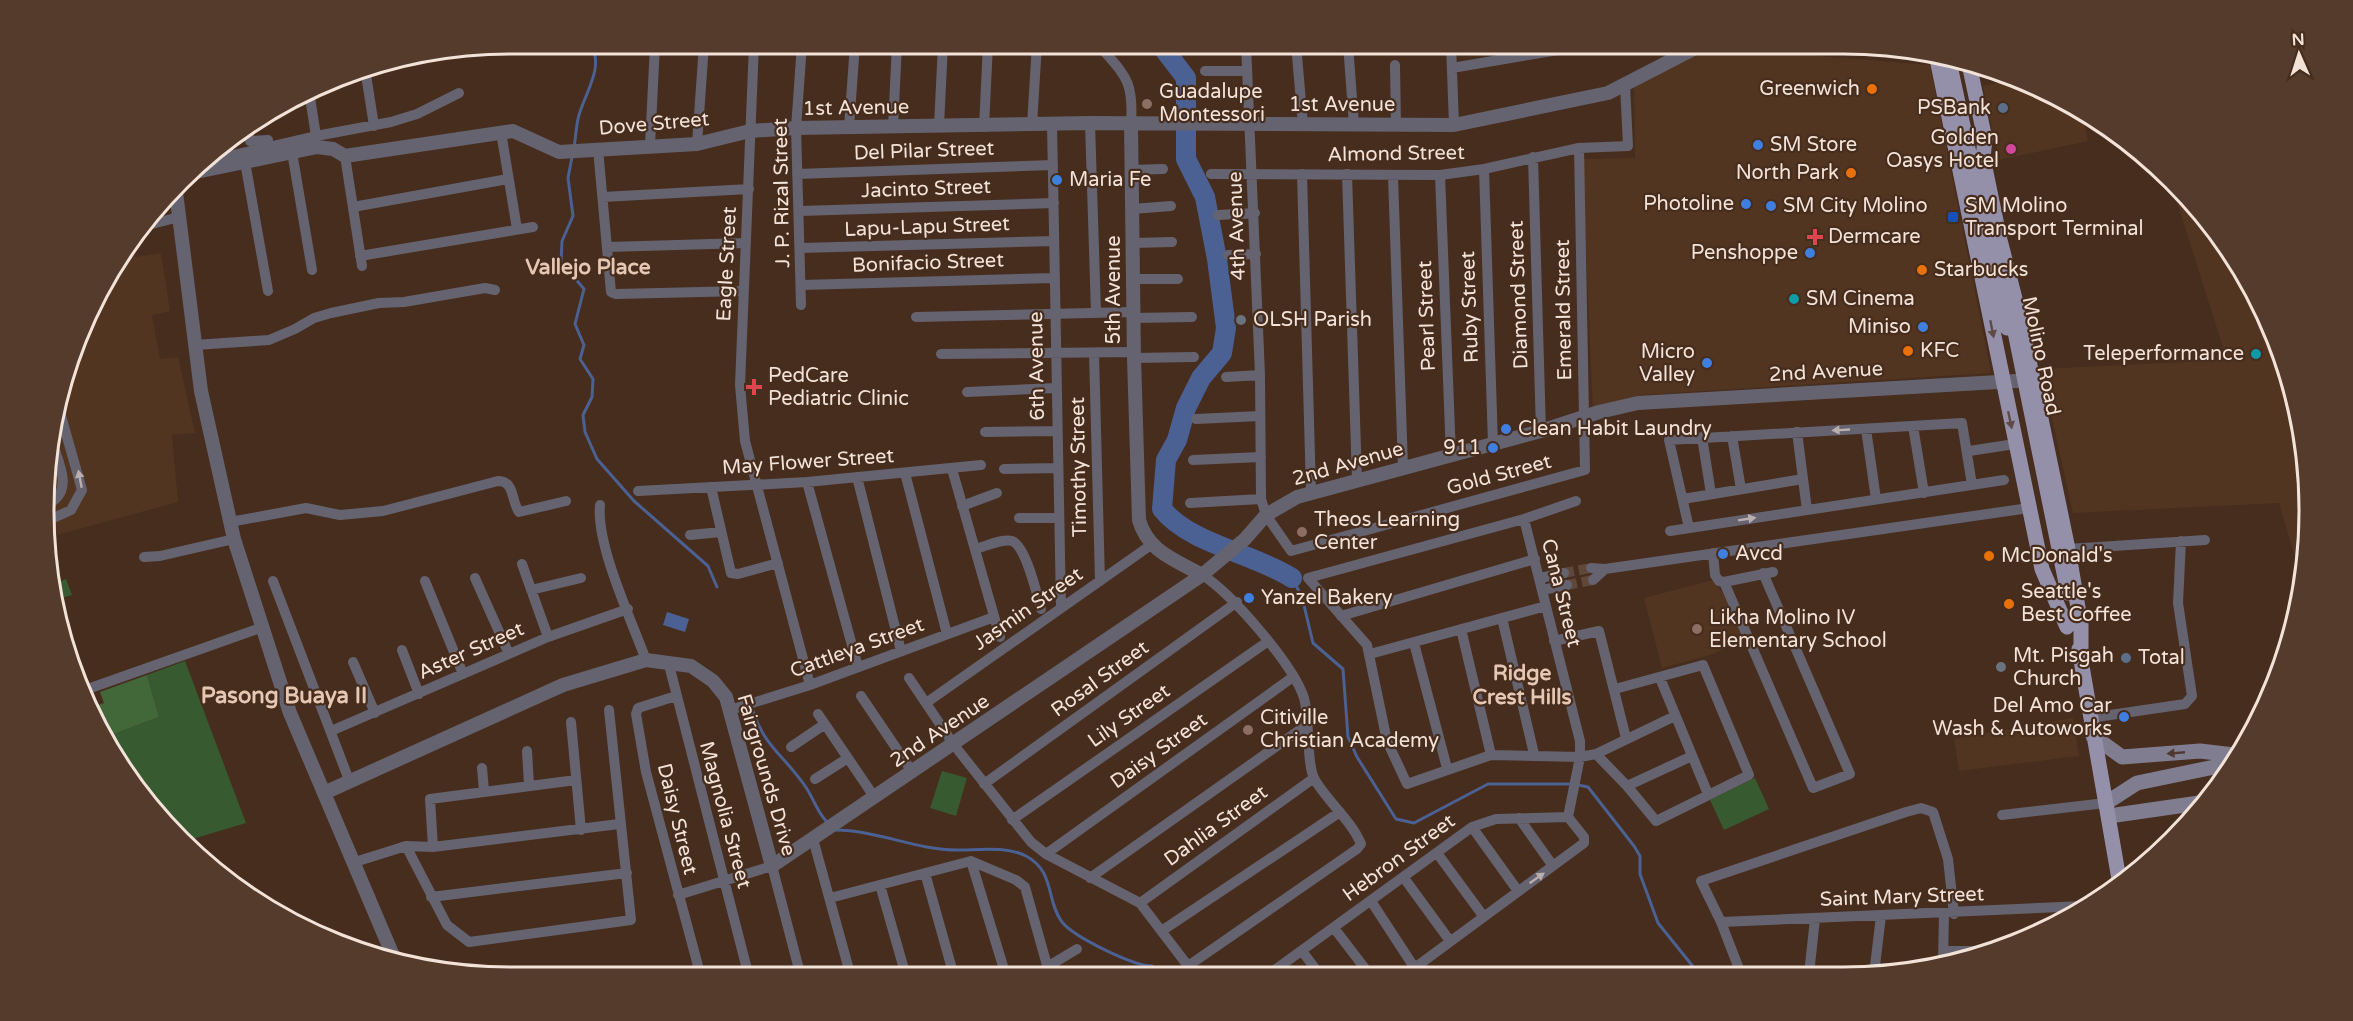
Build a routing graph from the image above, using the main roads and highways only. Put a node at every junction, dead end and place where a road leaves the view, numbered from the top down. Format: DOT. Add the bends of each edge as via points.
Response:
graph roads {
  1 [pos="1938,64"];
  2 [pos="1950,67"];
  3 [pos="1958,69"];
  4 [pos="1970,73"];
  5 [pos="2063,594"];
  6 [pos="2067,627"];
  7 [pos="2081,658"];
  8 [pos="2083,684"];
  9 [pos="2093,736"];
  10 [pos="2228,754"];
  11 [pos="2221,766"];
  12 [pos="2193,803"];
  13 [pos="2107,809"];
  14 [pos="2118,874"];
  1 -- 6 [label="main road, Molino Road, one-way" via="2044,578"];
  2 -- 5 [label="main road, Molino Road"];
  3 -- 5 [label="main road, Molino Road, bridge"];
  4 -- 7 [label="main road, Molino Road" via="1985,139 1983,158 2068,549 2081,625"];
  5 -- 6 [label="main road, Molino Road"];
  5 -- 7 [label="main road, Molino Road"];
  6 -- 8 [label="main road, Molino Road" via="2076,676"];
  7 -- 8 [label="main road, Molino Road"];
  8 -- 9 [label="main road, Molino Road"];
  10 -- 9 [label="main road, one-way" via="2200,751 2122,757"];
  9 -- 13 [label="main road, Molino Road"];
  11 -- 13 [label="main road" via="2137,783"];
  12 -- 13 [label="main road"];
  13 -- 14 [label="main road, Molino Road"];
}
